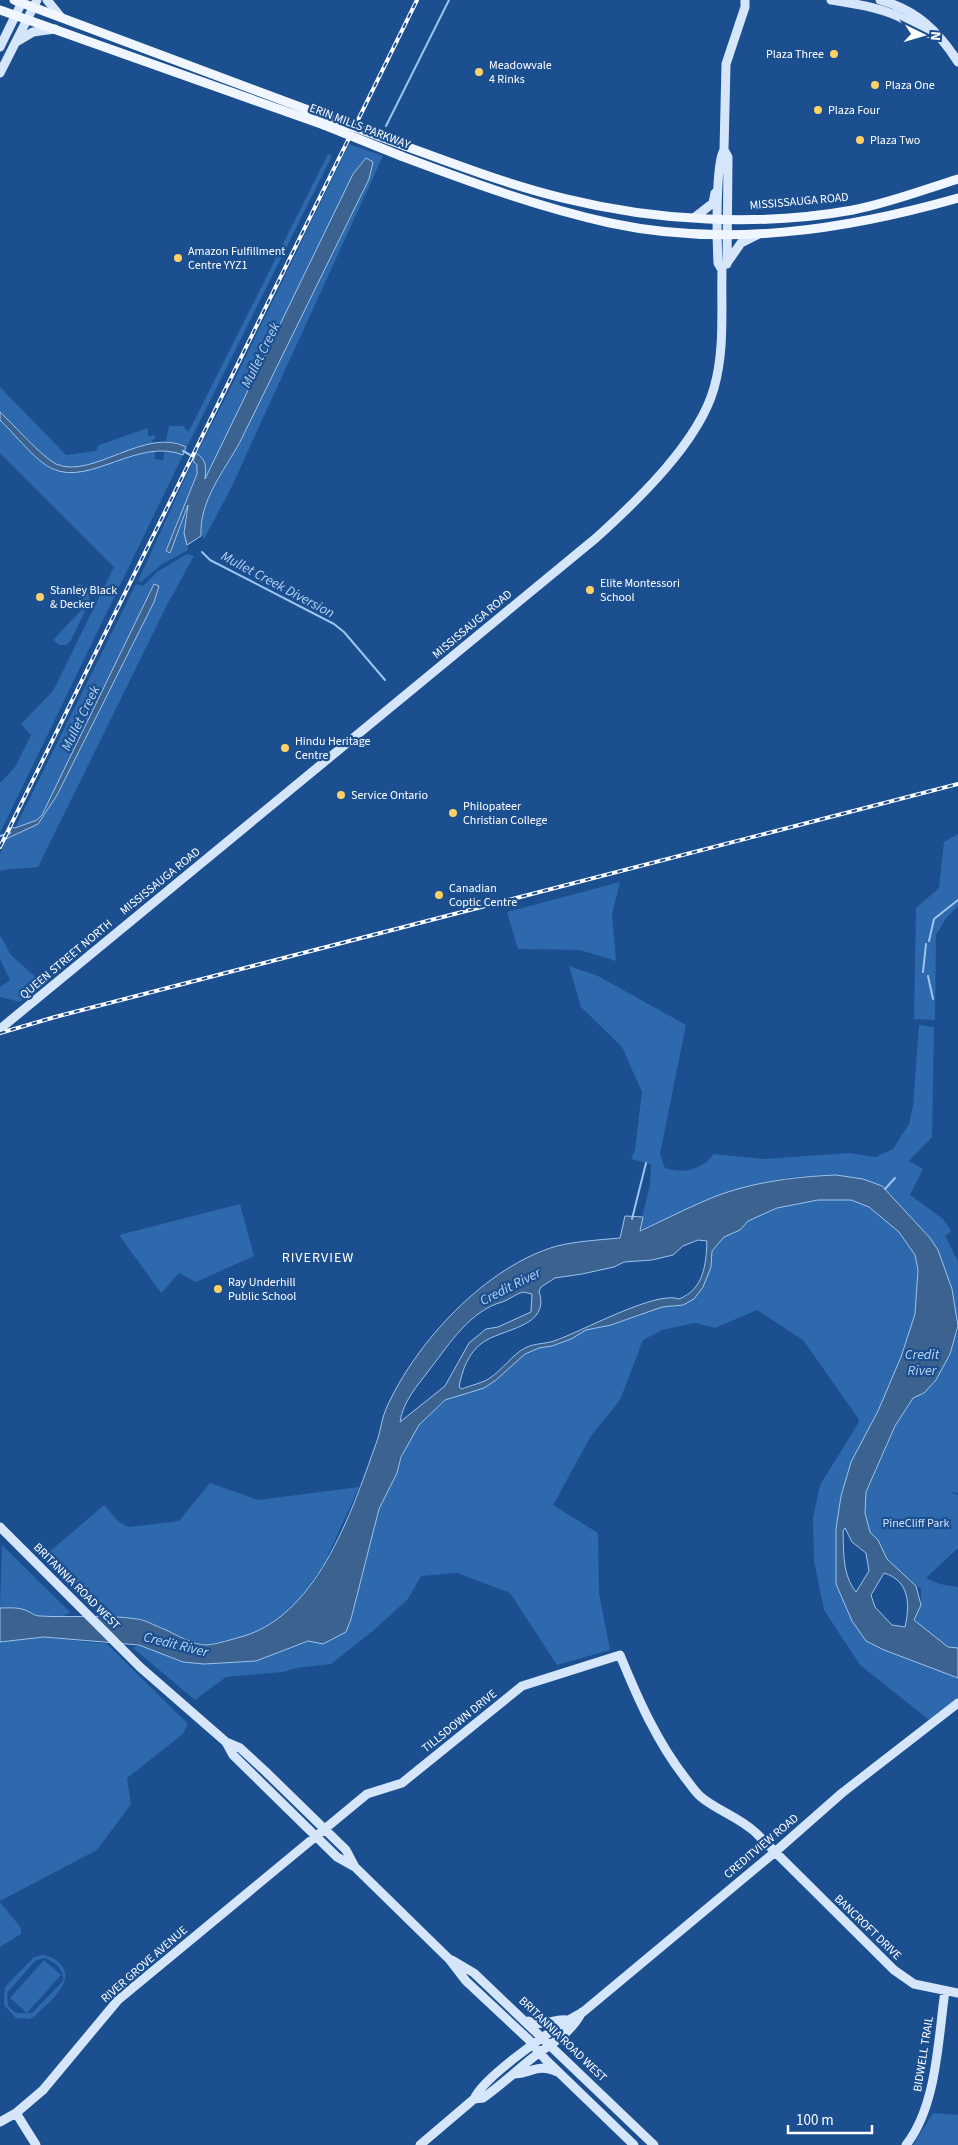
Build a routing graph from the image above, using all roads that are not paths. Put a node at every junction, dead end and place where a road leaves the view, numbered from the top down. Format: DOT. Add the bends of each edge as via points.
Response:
graph roads {
  1 [pos="47,0"];
  2 [pos="753,0"];
  3 [pos="831,0"];
  4 [pos="880,0"];
  5 [pos="20,1"];
  6 [pos="35,4"];
  7 [pos="745,4"];
  8 [pos="0,10"];
  9 [pos="16,15"];
  10 [pos="60,16"];
  11 [pos="27,19"];
  12 [pos="56,29"];
  13 [pos="935,34"];
  14 [pos="15,42"];
  15 [pos="0,47"];
  16 [pos="958,62"];
  17 [pos="0,73"];
  18 [pos="325,121"];
  19 [pos="724,150"];
  20 [pos="719,178"];
  21 [pos="958,179"];
  22 [pos="958,198"];
  23 [pos="695,218"];
  24 [pos="723,219"];
  25 [pos="759,234"];
  26 [pos="723,235"];
  27 [pos="724,267"];
  28 [pos="124,927"];
  29 [pos="0,1029"];
  30 [pos="0,1527"];
  31 [pos="620,1655"];
  32 [pos="958,1703"];
  33 [pos="226,1742"];
  34 [pos="325,1829"];
  35 [pos="316,1836"];
  36 [pos="775,1852"];
  37 [pos="355,1867"];
  38 [pos="450,1958"];
  39 [pos="945,1991"];
  40 [pos="958,1993"];
  41 [pos="582,2012"];
  42 [pos="526,2020"];
  43 [pos="568,2020"];
  44 [pos="544,2038"];
  45 [pos="534,2045"];
  46 [pos="551,2046"];
  47 [pos="540,2053"];
  48 [pos="560,2073"];
  49 [pos="515,2074"];
  50 [pos="474,2099"];
  51 [pos="16,2114"];
  52 [pos="0,2122"];
  53 [pos="36,2145"];
  54 [pos="420,2145"];
  55 [pos="634,2145"];
  56 [pos="654,2145"];
  57 [pos="906,2145"];
  1 -- 10 [label="main road"];
  2 -- 7 [label="main road"];
  3 -- 13 [label="main road" via="889,13 928,35"];
  4 -- 13 [label="main road" via="909,11 933,28"];
  5 -- 6 [label="main road, ERIN MILLS PARKWAY"];
  5 -- 9 [label="main road"];
  6 -- 10 [label="main road, ERIN MILLS PARKWAY"];
  6 -- 11 [label="main road"];
  7 -- 19 [label="main road" via="726,64"];
  8 -- 9 [label="main road, ERIN MILLS PARKWAY"];
  9 -- 11 [label="main road, ERIN MILLS PARKWAY"];
  9 -- 15 [label="main road"];
  10 -- 18 [label="main road, ERIN MILLS PARKWAY"];
  11 -- 12 [label="main road, ERIN MILLS PARKWAY"];
  11 -- 14 [label="main road"];
  12 -- 14 [label="main road" via="33,32"];
  12 -- 18 [label="main road, ERIN MILLS PARKWAY"];
  13 -- 16 [label="main road"];
  14 -- 17 [label="main road"];
  18 -- 23 [label="main road, ERIN MILLS PARKWAY, bridge" via="562,198"];
  18 -- 26 [label="main road, ERIN MILLS PARKWAY, bridge" via="401,156 560,211 671,232"];
  19 -- 20 [label="main road" via="720,156"];
  19 -- 24 [label="main road" via="728,157"];
  20 -- 23 [label="main road" via="713,203"];
  20 -- 24 [label="main road"];
  21 -- 24 [label="main road, MISSISSAUGA ROAD" via="853,210 774,218"];
  22 -- 25 [label="main road" via="858,223"];
  23 -- 24 [label="main road, ERIN MILLS PARKWAY"];
  24 -- 26 [label="main road, MISSISSAUGA ROAD"];
  25 -- 26 [label="main road"];
  25 -- 27 [label="main road" via="741,243"];
  26 -- 27 [label="main road, MISSISSAUGA ROAD" via="718,263"];
  27 -- 28 [label="main road, MISSISSAUGA ROAD" via="720,359 714,388 696,429 642,493 596,538"];
  28 -- 29 [label="main road, QUEEN STREET NORTH"];
  30 -- 33 [label="main road, BRITANNIA ROAD WEST" via="140,1666"];
  31 -- 34 [label="main road, TILLSDOWN DRIVE" via="522,1686 402,1783 367,1794"];
  31 -- 36 [label="main road, BANCROFT DRIVE" via="640,1704 675,1765 700,1796 738,1818"];
  32 -- 36 [label="main road, CREDITVIEW ROAD" via="856,1782"];
  33 -- 34 [label="main road, BRITANNIA ROAD WEST" via="240,1748"];
  33 -- 35 [label="main road, BRITANNIA ROAD WEST" via="233,1755"];
  34 -- 35 [label="main road, TILLSDOWN DRIVE"];
  34 -- 37 [label="main road, BRITANNIA ROAD WEST" via="346,1850"];
  35 -- 37 [label="main road, BRITANNIA ROAD WEST" via="337,1857"];
  35 -- 51 [label="main road, RIVER GROVE AVENUE" via="118,2000 54,2079"];
  36 -- 39 [label="main road, BANCROFT DRIVE" via="894,1970 914,1984"];
  36 -- 41 [label="main road, CREDITVIEW ROAD"];
  37 -- 38 [label="main road, BRITANNIA ROAD WEST"];
  38 -- 42 [label="main road, BRITANNIA ROAD WEST" via="474,1973"];
  38 -- 45 [label="main road, BRITANNIA ROAD WEST" via="466,1981"];
  39 -- 40 [label="main road, BANCROFT DRIVE"];
  39 -- 57 [label="main road, BIDWELL TRAIL" via="927,2105"];
  41 -- 43 [label="main road, CREDITVIEW ROAD"];
  41 -- 46 [label="main road, CREDITVIEW ROAD" via="575,2025"];
  42 -- 43 [label="main road" via="542,2025 558,2018"];
  42 -- 44 [label="main road, BRITANNIA ROAD WEST"];
  43 -- 44 [label="main road, CREDITVIEW ROAD"];
  44 -- 45 [label="main road, CREDITVIEW ROAD"];
  44 -- 46 [label="main road, BRITANNIA ROAD WEST"];
  45 -- 47 [label="main road, BRITANNIA ROAD WEST"];
  45 -- 50 [label="main road, CREDITVIEW ROAD" via="478,2090"];
  46 -- 47 [label="main road, CREDITVIEW ROAD"];
  46 -- 56 [label="main road, BRITANNIA ROAD WEST"];
  47 -- 48 [label="main road, BRITANNIA ROAD WEST"];
  47 -- 49 [label="main road, CREDITVIEW ROAD"];
  48 -- 49 [label="main road" via="540,2067"];
  48 -- 55 [label="main road, BRITANNIA ROAD WEST"];
  49 -- 50 [label="main road, CREDITVIEW ROAD" via="483,2098"];
  50 -- 54 [label="main road, CREDITVIEW ROAD"];
  51 -- 52 [label="main road, RIVER GROVE AVENUE"];
  51 -- 53 [label="main road"];
}
